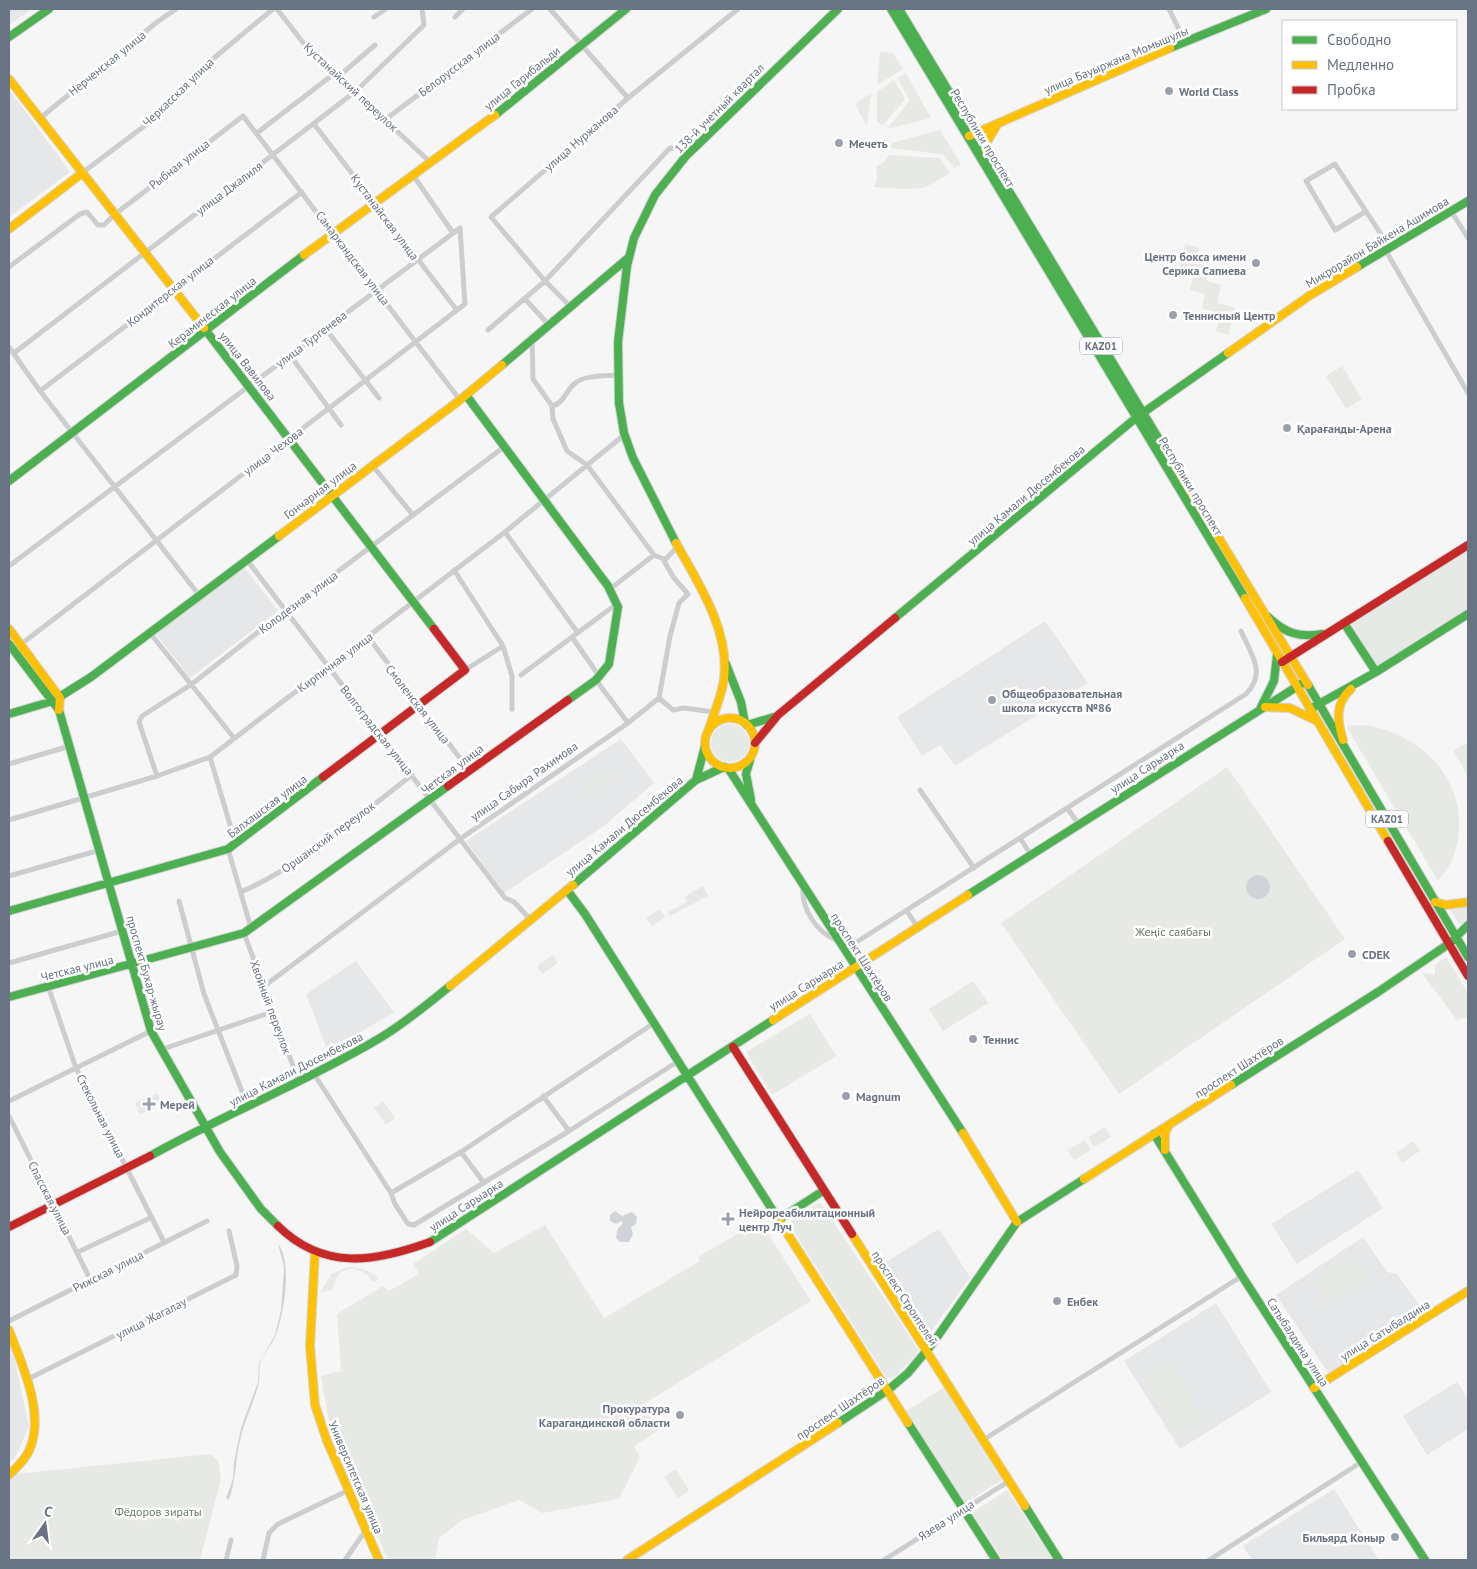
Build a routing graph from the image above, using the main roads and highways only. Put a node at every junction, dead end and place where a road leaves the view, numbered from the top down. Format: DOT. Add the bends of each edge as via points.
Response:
graph roads {
  1 [pos="49,9"];
  2 [pos="626,9"];
  3 [pos="838,9"];
  4 [pos="891,9"];
  5 [pos="899,9"];
  6 [pos="1266,9"];
  7 [pos="9,37"];
  8 [pos="9,79"];
  9 [pos="998,123"];
  10 [pos="970,125"];
  11 [pos="972,135"];
  12 [pos="986,151"];
  13 [pos="430,162"];
  14 [pos="81,174"];
  15 [pos="1468,201"];
  16 [pos="9,229"];
  17 [pos="628,258"];
  18 [pos="1298,304"];
  19 [pos="206,331"];
  20 [pos="463,398"];
  21 [pos="1140,415"];
  22 [pos="9,480"];
  23 [pos="332,495"];
  24 [pos="1468,545"];
  25 [pos="1263,612"];
  26 [pos="1468,614"];
  27 [pos="1344,623"];
  28 [pos="9,630"];
  29 [pos="1327,634"];
  30 [pos="9,644"];
  31 [pos="1290,657"];
  32 [pos="1280,658"];
  33 [pos="725,660"];
  34 [pos="466,670"];
  35 [pos="1372,674"];
  36 [pos="1305,682"];
  37 [pos="1296,687"];
  38 [pos="56,699"];
  39 [pos="1319,704"];
  40 [pos="1261,708"];
  41 [pos="1310,709"];
  42 [pos="9,714"];
  43 [pos="778,715"];
  44 [pos="1317,721"];
  45 [pos="746,724"];
  46 [pos="706,738"];
  47 [pos="755,743"];
  48 [pos="1348,753"];
  49 [pos="752,755"];
  50 [pos="726,768"];
  51 [pos="696,780"];
  52 [pos="752,807"];
  53 [pos="110,884"];
  54 [pos="567,890"];
  55 [pos="1435,902"];
  56 [pos="1468,902"];
  57 [pos="9,911"];
  58 [pos="1468,925"];
  59 [pos="1457,937"];
  60 [pos="1450,943"];
  61 [pos="1468,957"];
  62 [pos="132,965"];
  63 [pos="855,968"];
  64 [pos="1468,976"];
  65 [pos="9,997"];
  66 [pos="733,1047"];
  67 [pos="686,1077"];
  68 [pos="1171,1123"];
  69 [pos="204,1126"];
  70 [pos="1154,1134"];
  71 [pos="1166,1154"];
  72 [pos="823,1191"];
  73 [pos="778,1220"];
  74 [pos="1017,1222"];
  75 [pos="9,1227"];
  76 [pos="315,1252"];
  77 [pos="1468,1291"];
  78 [pos="9,1330"];
  79 [pos="926,1351"];
  80 [pos="1314,1388"];
  81 [pos="888,1390"];
  82 [pos="9,1475"];
  83 [pos="379,1560"];
  84 [pos="626,1560"];
  85 [pos="996,1560"];
  86 [pos="1059,1560"];
  87 [pos="1425,1560"];
  1 -- 7 [label="main road"];
  2 -- 13 [label="main road, улица Гарибальди" via="478,129"];
  3 -- 17 [label="main road, 138-й учетный квартал" via="692,149 658,192 634,237"];
  4 -- 11 [label="main road, Республики проспект / KАZ01"];
  5 -- 10 [label="main road, Республики проспект / KАZ01"];
  6 -- 9 [label="main road, улица Бауыржана Момышулы"];
  8 -- 14 [label="main road, улица Вавилова"];
  9 -- 10 [label="main road" via="983,127"];
  9 -- 11 [label="main road, улица Бауыржана Момышулы"];
  9 -- 12 [label="main road" via="991,132"];
  10 -- 11 [label="main road, Республики проспект / KАZ01"];
  11 -- 12 [label="main road, Республики проспект / KАZ01"];
  11 -- 21 [label="main road, Республики проспект / KАZ01"];
  12 -- 21 [label="main road, Республики проспект / KАZ01"];
  13 -- 19 [label="main road, Керамическая улица" via="333,232"];
  14 -- 16 [label="main road"];
  14 -- 19 [label="main road, улица Вавилова"];
  15 -- 18 [label="main road, Микрорайон Байкена Ашимова"];
  17 -- 20 [label="main road, Гончарная улица"];
  17 -- 33 [label="main road" via="617,375 624,435 643,480 715,620"];
  18 -- 21 [label="main road, улица Камали Дюсембекова"];
  19 -- 22 [label="main road, Керамическая улица"];
  19 -- 23 [label="main road, улица Вавилова"];
  20 -- 23 [label="main road, Гончарная улица"];
  20 -- 62 [label="main road, Четская улица" via="504,447 610,589 618,603 612,655 598,678 248,931"];
  21 -- 25 [label="main road, Республики проспект / KАZ01"];
  21 -- 32 [label="main road, Республики проспект / KАZ01"];
  21 -- 43 [label="main road, улица Камали Дюсембекова"];
  23 -- 34 [label="main road, улица Вавилова"];
  23 -- 38 [label="main road, Гончарная улица" via="150,633"];
  24 -- 27 [label="main road"];
  25 -- 29 [label="main road" via="1284,632 1300,636"];
  25 -- 31 [label="main road, Республики проспект / KАZ01"];
  26 -- 35 [label="main road"];
  27 -- 29 [label="main road"];
  27 -- 35 [label="main road"];
  28 -- 38 [label="main road"];
  29 -- 31 [label="main road"];
  30 -- 38 [label="main road"];
  31 -- 32 [label="main road"];
  31 -- 36 [label="main road, Республики проспект / KАZ01"];
  32 -- 37 [label="main road, Республики проспект / KАZ01"];
  32 -- 40 [label="main road" via="1271,691"];
  33 -- 45 [label="main road"];
  33 -- 46 [label="main road" via="724,676"];
  34 -- 53 [label="main road, Балхашская улица" via="232,847"];
  35 -- 39 [label="main road"];
  35 -- 48 [label="main road" via="1347,692 1341,701 1337,724"];
  36 -- 37 [label="main road, улица Сарыарка"];
  36 -- 39 [label="main road, Республики проспект / KАZ01"];
  37 -- 40 [label="main road, улица Сарыарка"];
  37 -- 41 [label="main road, Республики проспект / KАZ01"];
  38 -- 42 [label="main road, Гончарная улица"];
  38 -- 53 [label="main road, проспект Бухар-жырау"];
  39 -- 41 [label="main road"];
  39 -- 48 [label="main road, Республики проспект / KАZ01"];
  40 -- 44 [label="main road" via="1290,708"];
  40 -- 63 [label="main road, улица Сарыарка"];
  41 -- 44 [label="main road, Республики проспект / KАZ01"];
  43 -- 45 [label="main road"];
  43 -- 47 [label="main road"];
  44 -- 60 [label="main road, Республики проспект / KАZ01"];
  45 -- 46 [label="main road" via="735,719 722,720"];
  45 -- 47 [label="main road"];
  46 -- 50 [label="main road" via="710,758"];
  46 -- 51 [label="main road"];
  47 -- 49 [label="main road"];
  48 -- 55 [label="main road, Республики проспект / KАZ01"];
  49 -- 50 [label="main road" via="742,765"];
  49 -- 52 [label="main road" via="746,774"];
  50 -- 51 [label="main road, улица Камали Дюсембекова"];
  50 -- 52 [label="main road, проспект Шахтёров"];
  51 -- 54 [label="main road, улица Камали Дюсембекова"];
  52 -- 63 [label="main road, проспект Шахтёров"];
  53 -- 57 [label="main road, Балхашская улица"];
  53 -- 62 [label="main road, проспект Бухар-жырау"];
  54 -- 67 [label="main road, улица Камали Дюсембекова"];
  54 -- 69 [label="main road, улица Камали Дюсембекова" via="425,1006 381,1037 299,1082"];
  55 -- 56 [label="main road" via="1452,905"];
  55 -- 59 [label="main road, Республики проспект / KАZ01"];
  58 -- 59 [label="main road, проспект Шахтёров"];
  59 -- 60 [label="main road, проспект Шахтёров"];
  59 -- 61 [label="main road, Республики проспект / KАZ01"];
  60 -- 64 [label="main road, Республики проспект / KАZ01"];
  60 -- 68 [label="main road, проспект Шахтёров"];
  62 -- 65 [label="main road, Четская улица"];
  62 -- 69 [label="main road, проспект Бухар-жырау" via="151,1032"];
  63 -- 66 [label="main road, улица Сарыарка"];
  63 -- 74 [label="main road, проспект Шахтёров"];
  66 -- 67 [label="main road, улица Сарыарка"];
  66 -- 72 [label="main road, проспект Строителей"];
  67 -- 73 [label="main road"];
  67 -- 76 [label="main road, улица Сарыарка" via="430,1242 406,1253 376,1259 340,1259"];
  68 -- 70 [label="main road, проспект Шахтёров"];
  68 -- 71 [label="main road" via="1165,1133"];
  69 -- 75 [label="main road, улица Камали Дюсембекова"];
  69 -- 76 [label="main road, проспект Бухар-жырау" via="262,1212 275,1225"];
  70 -- 71 [label="main road, Сатыбалдина улица"];
  70 -- 74 [label="main road, проспект Шахтёров"];
  71 -- 80 [label="main road, Сатыбалдина улица"];
  72 -- 73 [label="main road"];
  72 -- 79 [label="main road, проспект Строителей"];
  73 -- 81 [label="main road"];
  74 -- 79 [label="main road, проспект Шахтёров" via="958,1310"];
  76 -- 83 [label="main road, Университетская улица" via="310,1346 315,1405 327,1441"];
  77 -- 80 [label="main road, улица Сатыбалдина"];
  78 -- 82 [label="main road" via="26,1380 34,1433 29,1451"];
  79 -- 81 [label="main road, проспект Шахтёров"];
  79 -- 86 [label="main road, проспект Строителей"];
  80 -- 87 [label="main road, Сатыбалдина улица"];
  81 -- 84 [label="main road, проспект Шахтёров"];
  81 -- 85 [label="main road"];
}
